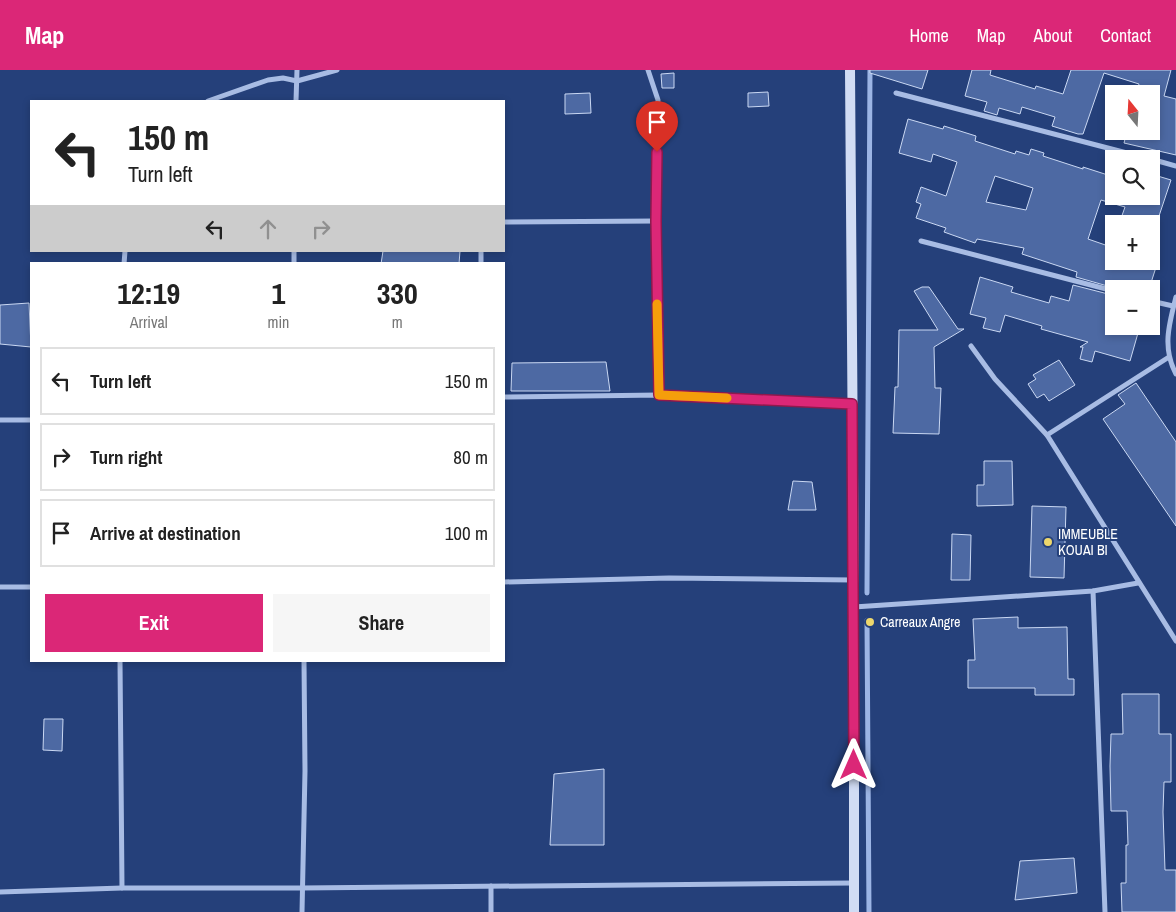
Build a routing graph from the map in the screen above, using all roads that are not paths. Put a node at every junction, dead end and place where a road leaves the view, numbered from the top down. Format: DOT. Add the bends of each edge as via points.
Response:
graph roads {
  1 [pos="297,70"];
  2 [pos="338,70"];
  3 [pos="648,70"];
  4 [pos="850,70"];
  5 [pos="297,81"];
  6 [pos="896,93"];
  7 [pos="211,100"];
  8 [pos="296,100"];
  9 [pos="1115,150"];
  10 [pos="1160,162"];
  11 [pos="1176,166"];
  12 [pos="656,221"];
  13 [pos="505,222"];
  14 [pos="921,241"];
  15 [pos="1105,289"];
  16 [pos="1176,296"];
  17 [pos="1160,303"];
  18 [pos="1173,306"];
  19 [pos="971,346"];
  20 [pos="1169,357"];
  21 [pos="1176,374"];
  22 [pos="659,395"];
  23 [pos="505,397"];
  24 [pos="852,404"];
  25 [pos="0,420"];
  26 [pos="30,420"];
  27 [pos="1047,435"];
  28 [pos="853,580"];
  29 [pos="505,582"];
  30 [pos="1138,582"];
  31 [pos="0,587"];
  32 [pos="30,587"];
  33 [pos="1093,591"];
  34 [pos="854,607"];
  35 [pos="1176,641"];
  36 [pos="120,662"];
  37 [pos="304,662"];
  38 [pos="854,883"];
  39 [pos="491,886"];
  40 [pos="122,888"];
  41 [pos="301,888"];
  42 [pos="0,892"];
  43 [pos="302,912"];
  44 [pos="491,912"];
  45 [pos="854,912"];
  46 [pos="1105,912"];
  1 -- 5 [label="street"];
  2 -- 5 [label="street"];
  3 -- 12 [label="street" via="658,100"];
  4 -- 24 [label="street"];
  5 -- 7 [label="street" via="283,78 268,80"];
  5 -- 8 [label="street"];
  6 -- 9 [label="street"];
  10 -- 11 [label="street"];
  12 -- 13 [label="street"];
  12 -- 22 [label="street"];
  14 -- 15 [label="street"];
  16 -- 18 [label="street"];
  17 -- 18 [label="street"];
  18 -- 20 [label="street" via="1167,340"];
  19 -- 27 [label="street" via="1000,385"];
  20 -- 21 [label="street"];
  20 -- 27 [label="street"];
  22 -- 23 [label="street"];
  22 -- 24 [label="street"];
  24 -- 28 [label="street"];
  25 -- 26 [label="street"];
  27 -- 30 [label="street"];
  28 -- 29 [label="street" via="669,578"];
  28 -- 34 [label="street"];
  30 -- 33 [label="street"];
  30 -- 35 [label="street"];
  31 -- 32 [label="street"];
  33 -- 34 [label="street"];
  33 -- 46 [label="street"];
  34 -- 38 [label="street"];
  36 -- 40 [label="street"];
  37 -- 41 [label="street"];
  38 -- 39 [label="street"];
  38 -- 45 [label="street"];
  39 -- 41 [label="street"];
  39 -- 44 [label="street"];
  40 -- 41 [label="street"];
  40 -- 42 [label="street"];
  41 -- 43 [label="street"];
}
